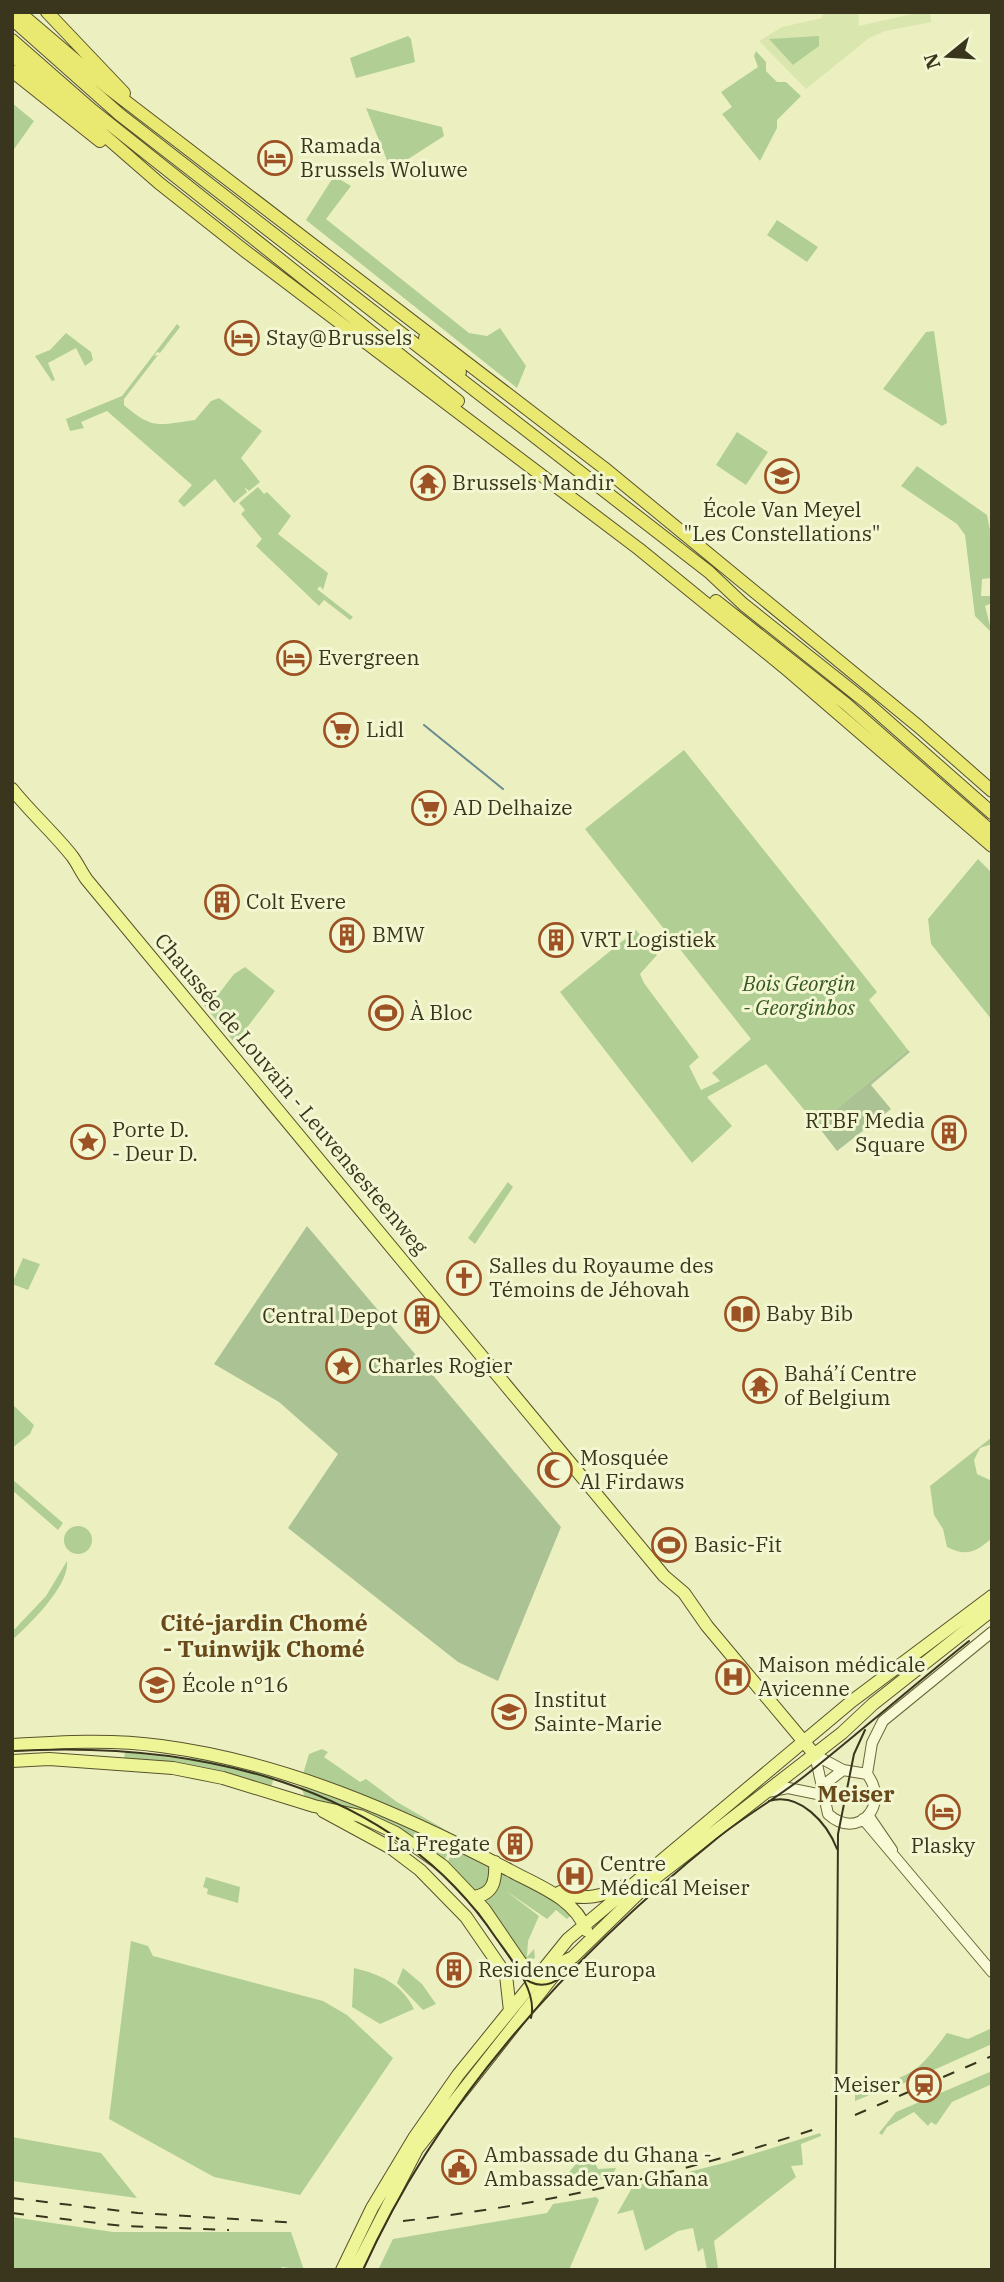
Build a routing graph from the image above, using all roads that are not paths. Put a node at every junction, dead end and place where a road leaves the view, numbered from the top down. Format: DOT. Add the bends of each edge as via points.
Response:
graph roads {
  1 [pos="19,12"];
  2 [pos="47,12"];
  3 [pos="12,19"];
  4 [pos="12,40"];
  5 [pos="12,55"];
  6 [pos="12,71"];
  7 [pos="137,108"];
  8 [pos="159,183"];
  9 [pos="408,320"];
  10 [pos="479,392"];
  11 [pos="486,426"];
  12 [pos="508,444"];
  13 [pos="590,510"];
  14 [pos="624,530"];
  15 [pos="709,572"];
  16 [pos="785,618"];
  17 [pos="12,789"];
  18 [pos="992,791"];
  19 [pos="992,813"];
  20 [pos="986,842"];
  21 [pos="992,1596"];
  22 [pos="992,1610"];
  23 [pos="992,1632"];
  24 [pos="803,1741"];
  25 [pos="12,1745"];
  26 [pos="814,1755"];
  27 [pos="12,1761"];
  28 [pos="843,1770"];
  29 [pos="867,1774"];
  30 [pos="822,1791"];
  31 [pos="764,1793"];
  32 [pos="314,1806"];
  33 [pos="865,1817"];
  34 [pos="495,1862"];
  35 [pos="636,1882"];
  36 [pos="551,1892"];
  37 [pos="474,1897"];
  38 [pos="584,1924"];
  39 [pos="565,1961"];
  40 [pos="992,1972"];
  41 [pos="552,1975"];
  42 [pos="537,1976"];
  43 [pos="510,2011"];
  44 [pos="342,2270"];
  45 [pos="355,2270"];
  1 -- 7 [label="highway"];
  2 -- 7 [label="highway"];
  3 -- 10 [label="highway" via="140,130 434,362"];
  4 -- 11 [label="highway" via="92,110"];
  5 -- 8 [label="highway"];
  6 -- 8 [label="highway"];
  7 -- 9 [label="highway"];
  8 -- 11 [label="highway" via="318,307"];
  9 -- 10 [label="highway"];
  9 -- 16 [label="highway" via="445,344 664,517"];
  10 -- 15 [label="highway"];
  11 -- 12 [label="highway"];
  12 -- 13 [label="highway"];
  12 -- 14 [label="highway"];
  13 -- 14 [label="highway"];
  13 -- 20 [label="highway" via="784,667"];
  14 -- 20 [label="highway" via="846,704"];
  15 -- 16 [label="highway"];
  15 -- 19 [label="highway"];
  16 -- 18 [label="highway"];
  17 -- 24 [label="main road, Chaussée de Louvain - Leuvensesteenweg" via="74,858 94,889 675,1587 696,1619 707,1626"];
  21 -- 24 [label="main road"];
  22 -- 26 [label="main road"];
  23 -- 29 [label="main road" via="883,1721 872,1743"];
  24 -- 26 [label="main road, Chaussée de Louvain - Leuvensesteenweg"];
  24 -- 35 [label="main road"];
  25 -- 34 [label="main road" via="122,1743 233,1760 363,1801"];
  26 -- 28 [label="main road"];
  26 -- 30 [label="main road"];
  26 -- 31 [label="main road"];
  27 -- 32 [label="main road" via="49,1759 173,1769 249,1785"];
  28 -- 29 [label="main road"];
  28 -- 30 [label="main road"];
  29 -- 33 [label="main road" via="876,1799"];
  30 -- 31 [label="main road" via="788,1788"];
  30 -- 33 [label="main road" via="825,1810 836,1821 848,1824"];
  31 -- 39 [label="main road" via="650,1882"];
  32 -- 37 [label="main road" via="360,1815 396,1833 441,1864"];
  32 -- 43 [label="main road" via="390,1848 450,1900 479,1932 506,1975"];
  33 -- 40 [label="main road" via="880,1828 893,1852"];
  34 -- 36 [label="main road"];
  34 -- 37 [label="main road" via="493,1886"];
  35 -- 36 [label="main road" via="587,1897"];
  35 -- 38 [label="main road"];
  36 -- 38 [label="main road" via="575,1909"];
  37 -- 42 [label="main road" via="523,1966"];
  38 -- 39 [label="main road" via="585,1934"];
  38 -- 42 [label="main road"];
  39 -- 41 [label="main road"];
  41 -- 42 [label="main road"];
  41 -- 45 [label="main road" via="418,2149"];
  42 -- 43 [label="main road"];
  43 -- 44 [label="main road" via="414,2138"];
}
